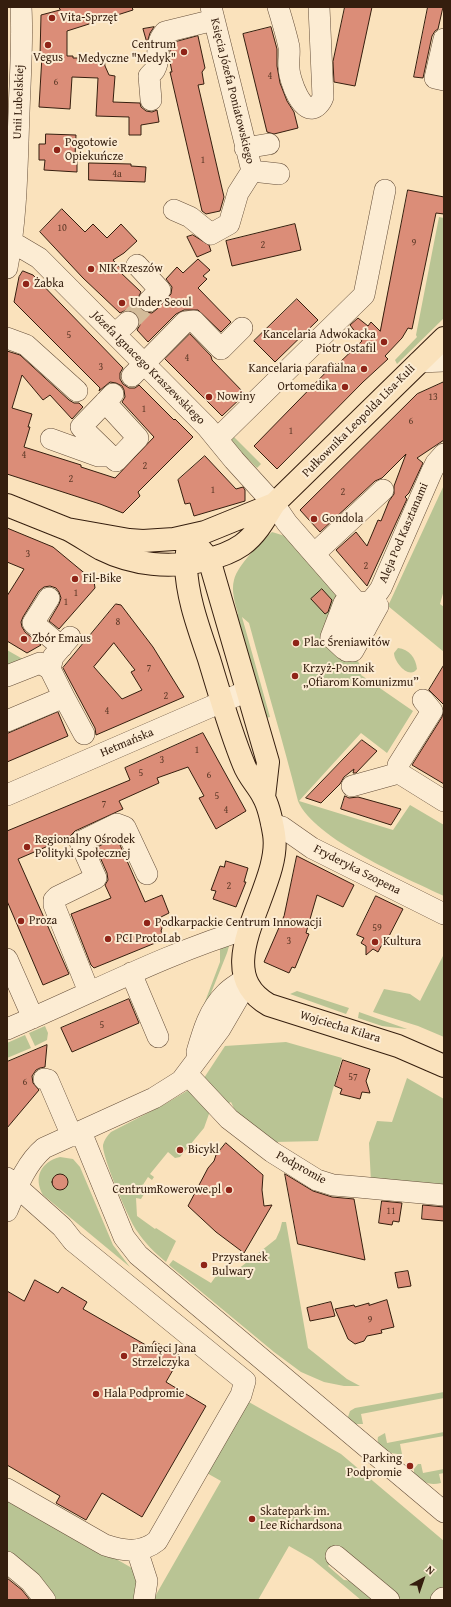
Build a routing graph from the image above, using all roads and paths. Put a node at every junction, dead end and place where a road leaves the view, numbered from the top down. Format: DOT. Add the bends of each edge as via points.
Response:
graph roads {
  1 [pos="21,7"];
  2 [pos="278,7"];
  3 [pos="318,7"];
  4 [pos="212,13"];
  5 [pos="444,39"];
  6 [pos="444,80"];
  7 [pos="151,100"];
  8 [pos="269,144"];
  9 [pos="245,148"];
  10 [pos="252,171"];
  11 [pos="278,174"];
  12 [pos="385,190"];
  13 [pos="174,210"];
  14 [pos="12,242"];
  15 [pos="137,265"];
  16 [pos="7,268"];
  17 [pos="149,301"];
  18 [pos="242,328"];
  19 [pos="7,338"];
  20 [pos="444,338"];
  21 [pos="444,360"];
  22 [pos="419,362"];
  23 [pos="138,370"];
  24 [pos="77,391"];
  25 [pos="52,439"];
  26 [pos="217,439"];
  27 [pos="444,454"];
  28 [pos="110,456"];
  29 [pos="383,490"];
  30 [pos="274,504"];
  31 [pos="7,505"];
  32 [pos="67,528"];
  33 [pos="190,536"];
  34 [pos="314,554"];
  35 [pos="197,562"];
  36 [pos="49,598"];
  37 [pos="364,611"];
  38 [pos="50,669"];
  39 [pos="7,676"];
  40 [pos="247,691"];
  41 [pos="64,697"];
  42 [pos="423,700"];
  43 [pos="222,702"];
  44 [pos="7,721"];
  45 [pos="84,734"];
  46 [pos="399,773"];
  47 [pos="352,786"];
  48 [pos="7,794"];
  49 [pos="264,797"];
  50 [pos="444,801"];
  51 [pos="272,824"];
  52 [pos="147,874"];
  53 [pos="444,914"];
  54 [pos="250,928"];
  55 [pos="7,959"];
  56 [pos="138,970"];
  57 [pos="245,979"];
  58 [pos="89,992"];
  59 [pos="33,1018"];
  60 [pos="7,1029"];
  61 [pos="158,1037"];
  62 [pos="444,1066"];
  63 [pos="190,1071"];
  64 [pos="44,1079"];
  65 [pos="76,1134"];
  66 [pos="12,1182"];
  67 [pos="444,1195"];
  68 [pos="7,1211"];
  69 [pos="7,1489"];
  70 [pos="444,1512"];
  71 [pos="137,1550"];
  72 [pos="336,1556"];
  73 [pos="7,1562"];
  74 [pos="45,1600"];
  75 [pos="144,1600"];
  76 [pos="389,1600"];
  1 -- 14 [label="street, Unii Lubelskiej"];
  2 -- 3 [label="street" via="289,48 292,83 301,102 308,108 318,105 324,97"];
  4 -- 7 [label="street" via="165,32 160,38 156,68 149,76"];
  4 -- 9 [label="street, Księcia Józefa Poniatowskiego"];
  5 -- 6 [label="street" via="435,78"];
  8 -- 9 [label="street"];
  9 -- 10 [label="street, Księcia Józefa Poniatowskiego"];
  10 -- 11 [label="street"];
  10 -- 13 [label="street, Księcia Józefa Poniatowskiego" via="237,196 229,224 211,234 190,217"];
  12 -- 26 [label="street" via="364,295"];
  14 -- 16 [label="street, Unii Lubelskiej"];
  14 -- 23 [label="street, Józefa Ignacego Kraszewskiego" via="39,258 122,328"];
  15 -- 17 [label="street" via="160,290"];
  18 -- 23 [label="street" via="221,349 194,321 185,322"];
  19 -- 24 [label="street" via="26,345"];
  20 -- 22 [label="main road, Pułkownika Leopolda Lisa-Kuli"];
  21 -- 22 [label="street"];
  22 -- 30 [label="main road, Pułkownika Leopolda Lisa-Kuli"];
  23 -- 26 [label="street, Józefa Ignacego Kraszewskiego" via="207,427"];
  25 -- 28 [label="street" via="98,456"];
  26 -- 30 [label="street, Józefa Ignacego Kraszewskiego"];
  27 -- 37 [label="street, Aleja Pod Kasztanami" via="432,470 381,588"];
  28 -- 28 [label="street" via="81,427 109,398 138,438 116,462"];
  29 -- 34 [label="street"];
  30 -- 33 [label="main road, Pułkownika Leopolda Lisa-Kuli" via="215,529"];
  30 -- 34 [label="street, Józefa Ignacego Kraszewskiego"];
  30 -- 35 [label="main road, Pułkownika Leopolda Lisa-Kuli" via="257,530 242,545 224,554"];
  31 -- 32 [label="main road"];
  32 -- 33 [label="main road, Pułkownika Leopolda Lisa-Kuli" via="143,541"];
  32 -- 35 [label="main road" via="102,549 125,558 159,565"];
  33 -- 35 [label="main road"];
  34 -- 37 [label="street, Józefa Ignacego Kraszewskiego"];
  35 -- 40 [label="main road"];
  35 -- 43 [label="main road" via="190,598"];
  36 -- 38 [label="street" via="33,623 66,642 53,657"];
  37 -- 37 [label="street, Aleja Pod Kasztanami" via="347,601 344,604 331,637 344,649 352,651"];
  38 -- 39 [label="street" via="40,663"];
  38 -- 41 [label="street"];
  40 -- 43 [label="street, Hetmańska"];
  40 -- 49 [label="main road" via="268,762"];
  41 -- 44 [label="street"];
  41 -- 45 [label="street"];
  42 -- 46 [label="street" via="432,711 398,765"];
  43 -- 48 [label="street, Hetmańska"];
  43 -- 49 [label="main road" via="245,768"];
  46 -- 47 [label="street"];
  46 -- 50 [label="street"];
  49 -- 51 [label="main road"];
  51 -- 53 [label="street, Fryderyka Szopena" via="282,827 323,854"];
  51 -- 54 [label="main road" via="275,851 271,870"];
  52 -- 58 [label="street" via="125,827 121,825 117,824 80,842 96,878 57,897 54,905"];
  54 -- 56 [label="street" via="217,938"];
  54 -- 57 [label="main road" via="242,962"];
  55 -- 59 [label="street"];
  56 -- 58 [label="street"];
  56 -- 61 [label="street"];
  57 -- 62 [label="main road, Wojciecha Kilara" via="254,994 269,1005 398,1046"];
  57 -- 63 [label="street" via="241,993 220,1029"];
  58 -- 59 [label="street"];
  59 -- 60 [label="street"];
  63 -- 65 [label="street" via="181,1081 154,1098"];
  63 -- 67 [label="street, Podpromie" via="229,1119 272,1152 317,1180 347,1187"];
  64 -- 65 [label="street" via="48,1080"];
  65 -- 66 [label="street" via="41,1151"];
  65 -- 70 [label="street" via="124,1237 134,1252"];
  66 -- 68 [label="street"];
  66 -- 71 [label="street" via="62,1227 73,1241 245,1381 241,1395 157,1541 150,1547"];
  69 -- 71 [label="street" via="105,1545 122,1550"];
  71 -- 75 [label="street" via="147,1581"];
  72 -- 76 [label="street"];
  73 -- 74 [label="street" via="31,1582"];
}
